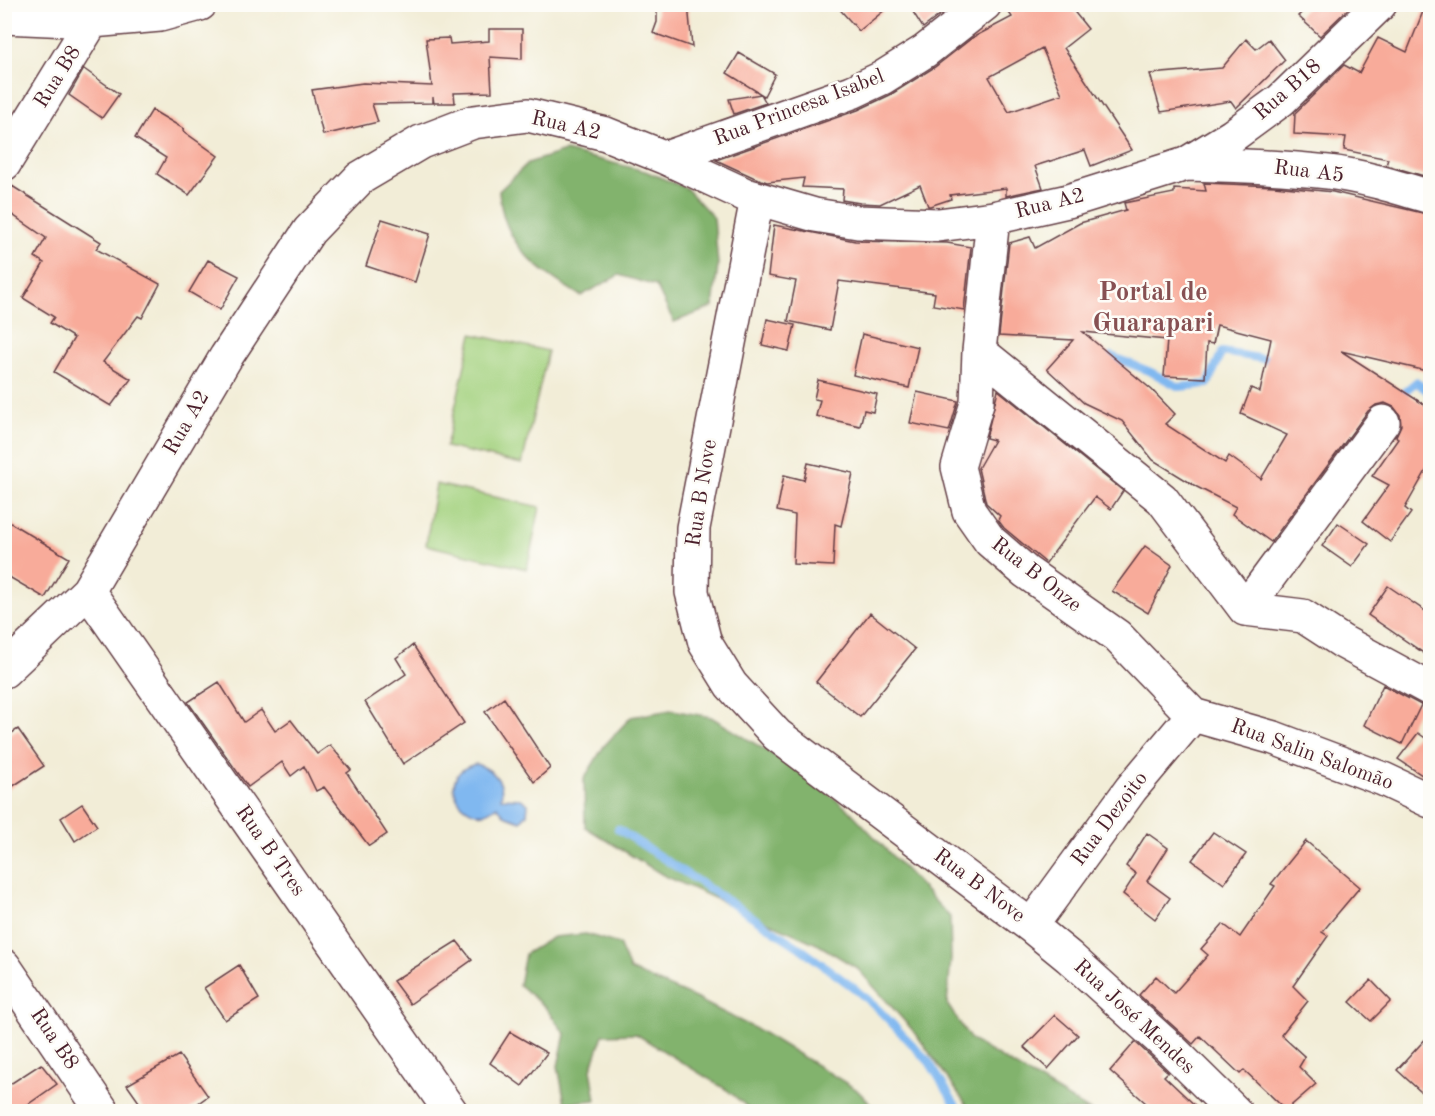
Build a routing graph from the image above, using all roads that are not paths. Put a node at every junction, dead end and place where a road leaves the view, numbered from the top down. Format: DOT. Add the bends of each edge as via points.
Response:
graph roads {
  1 [pos="200,4"];
  2 [pos="985,4"];
  3 [pos="1380,4"];
  4 [pos="4,17"];
  5 [pos="92,21"];
  6 [pos="666,158"];
  7 [pos="4,164"];
  8 [pos="1186,164"];
  9 [pos="1431,197"];
  10 [pos="757,199"];
  11 [pos="993,218"];
  12 [pos="979,351"];
  13 [pos="1383,422"];
  14 [pos="88,591"];
  15 [pos="1245,609"];
  16 [pos="4,671"];
  17 [pos="1431,689"];
  18 [pos="1193,714"];
  19 [pos="1431,801"];
  20 [pos="1031,926"];
  21 [pos="4,966"];
  22 [pos="104,1112"];
  23 [pos="451,1112"];
  24 [pos="1235,1112"];
  1 -- 5 [label="street" via="160,15"];
  2 -- 6 [label="street, Rua Princesa Isabel" via="925,51 882,78"];
  3 -- 8 [label="street, Rua B18" via="1281,100"];
  4 -- 5 [label="street"];
  5 -- 7 [label="street, Rua B8"];
  6 -- 10 [label="street, Rua A2"];
  6 -- 14 [label="street, Rua A2" via="606,134 528,115 473,122 421,142 360,178 309,231 232,348"];
  8 -- 9 [label="street, Rua A5" via="1330,172"];
  8 -- 11 [label="street, Rua A2" via="1068,201"];
  10 -- 11 [label="street, Rua A2" via="858,222 938,225"];
  10 -- 20 [label="street, Rua B Nove" via="693,528 692,592 705,643 731,685 777,735"];
  11 -- 12 [label="street, Rua B Onze"];
  12 -- 15 [label="street" via="1162,499"];
  12 -- 18 [label="street, Rua B Onze" via="977,403 958,467 969,511 990,541 1026,572 1117,636"];
  13 -- 15 [label="street"];
  14 -- 16 [label="street, Rua A2"];
  14 -- 23 [label="street, Rua B Tres"];
  15 -- 17 [label="street" via="1303,616"];
  18 -- 19 [label="street, Rua Salin Salomão" via="1274,738"];
  18 -- 20 [label="street, Rua Dezoito" via="1131,789"];
  20 -- 24 [label="street, Rua José Mendes" via="1070,957"];
  21 -- 22 [label="street, Rua B8"];
}
